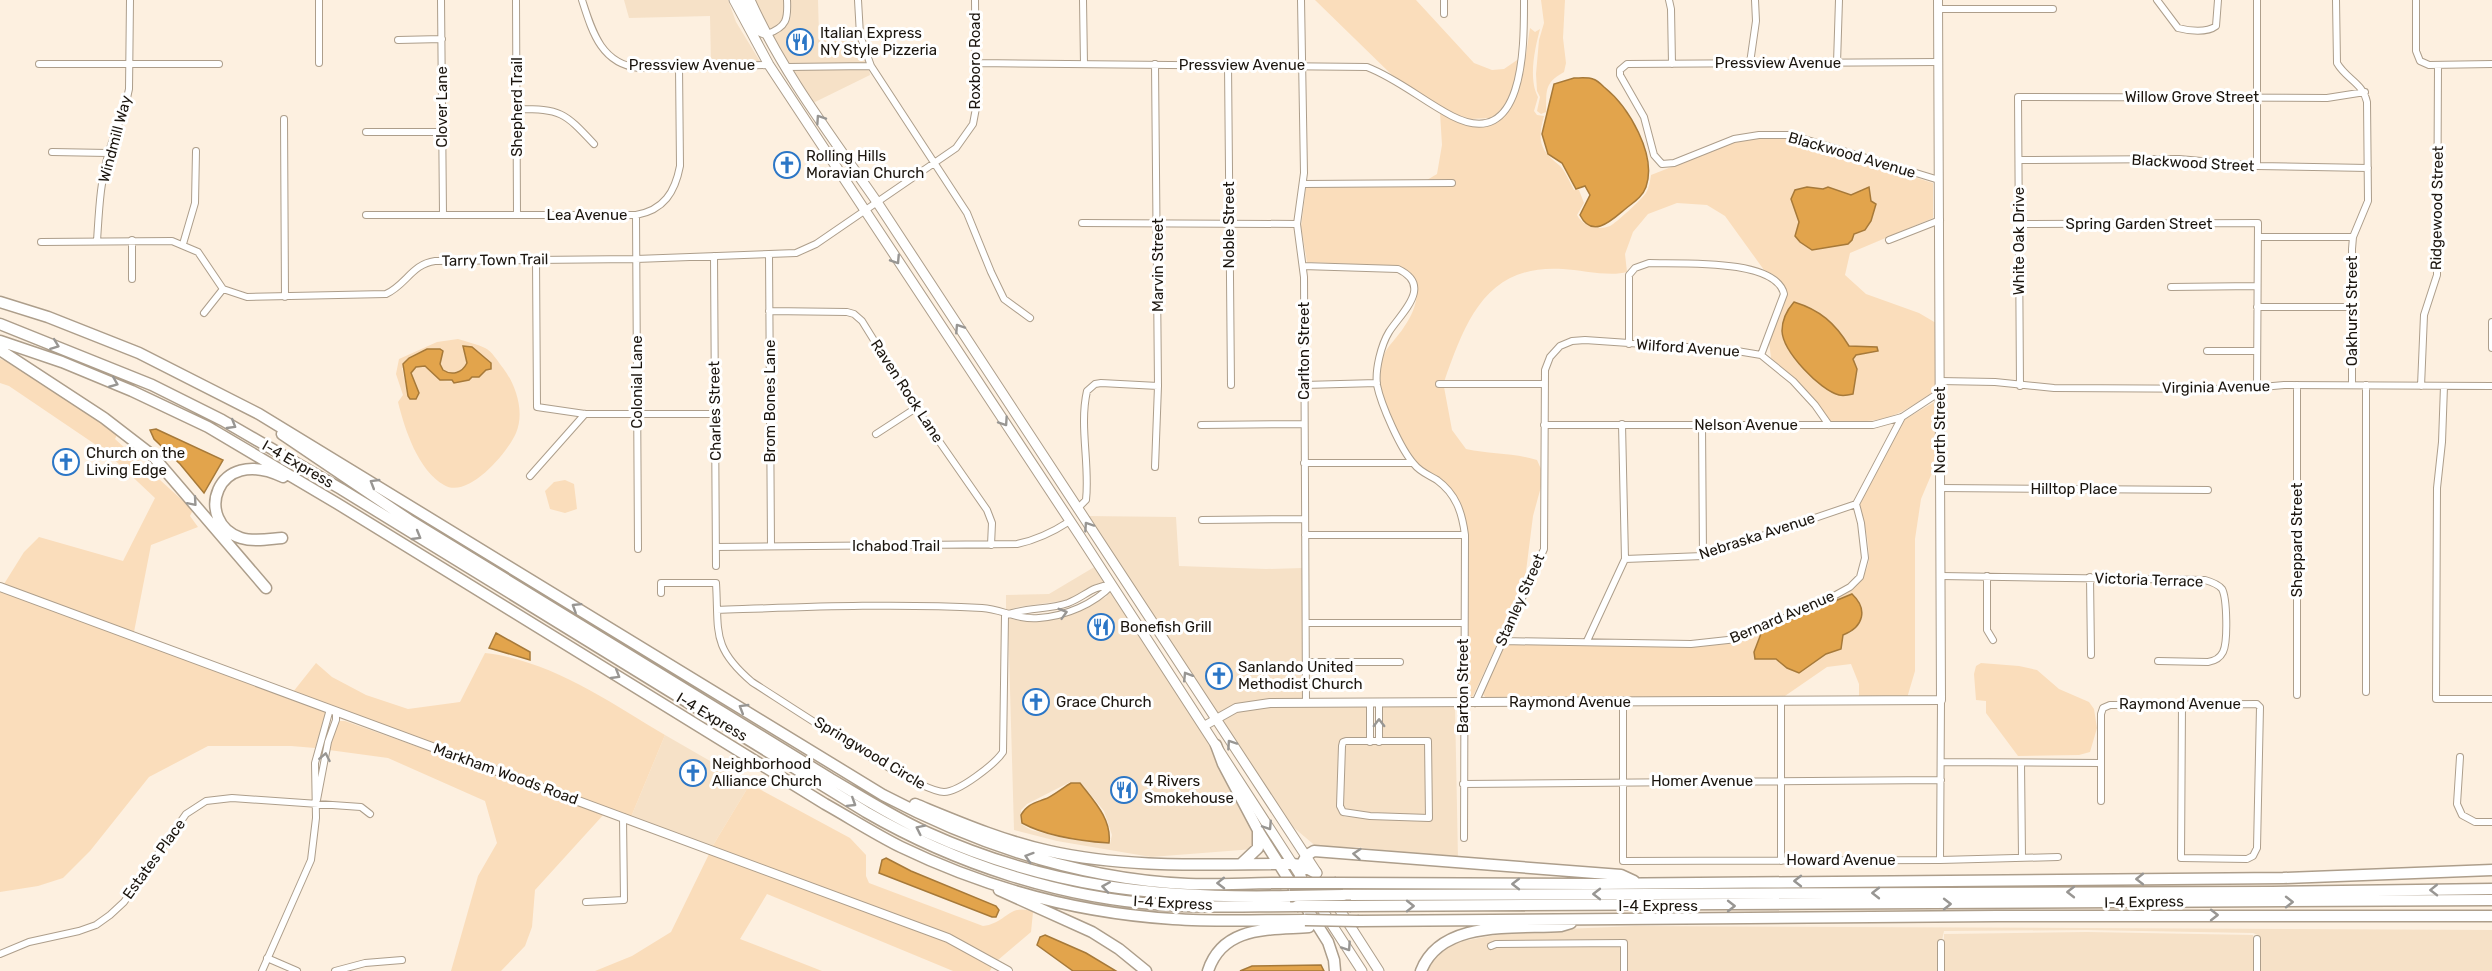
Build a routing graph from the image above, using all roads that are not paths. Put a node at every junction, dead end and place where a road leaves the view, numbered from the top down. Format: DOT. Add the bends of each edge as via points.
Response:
graph roads {
  1 [pos="130,0"];
  2 [pos="319,0"];
  3 [pos="441,0"];
  4 [pos="516,0"];
  5 [pos="582,0"];
  6 [pos="734,0"];
  7 [pos="741,0"];
  8 [pos="750,0"];
  9 [pos="787,0"];
  10 [pos="858,0"];
  11 [pos="975,0"];
  12 [pos="1083,0"];
  13 [pos="1301,0"];
  14 [pos="1444,0"];
  15 [pos="1524,0"];
  16 [pos="1668,0"];
  17 [pos="1755,0"];
  18 [pos="1839,0"];
  19 [pos="2157,0"];
  20 [pos="2218,0"];
  21 [pos="2257,0"];
  22 [pos="2336,0"];
  23 [pos="2416,0"];
  24 [pos="1938,4"];
  25 [pos="2053,9"];
  26 [pos="1444,14"];
  27 [pos="767,34"];
  28 [pos="442,39"];
  29 [pos="398,40"];
  30 [pos="1939,62"];
  31 [pos="319,63"];
  32 [pos="976,63"];
  33 [pos="1750,63"];
  34 [pos="1837,63"];
  35 [pos="39,64"];
  36 [pos="130,64"];
  37 [pos="219,64"];
  38 [pos="1084,64"];
  39 [pos="1155,64"];
  40 [pos="1228,64"];
  41 [pos="1672,64"];
  42 [pos="2492,64"];
  43 [pos="769,65"];
  44 [pos="1302,65"];
  45 [pos="2438,65"];
  46 [pos="871,66"];
  47 [pos="679,67"];
  48 [pos="787,67"];
  49 [pos="2365,92"];
  50 [pos="2018,97"];
  51 [pos="2258,97"];
  52 [pos="809,103"];
  53 [pos="517,109"];
  54 [pos="284,119"];
  55 [pos="366,132"];
  56 [pos="442,132"];
  57 [pos="594,144"];
  58 [pos="196,151"];
  59 [pos="52,152"];
  60 [pos="108,153"];
  61 [pos="2019,160"];
  62 [pos="936,164"];
  63 [pos="1662,164"];
  64 [pos="2257,166"];
  65 [pos="2368,168"];
  66 [pos="1939,180"];
  67 [pos="1452,183"];
  68 [pos="1303,184"];
  69 [pos="877,202"];
  70 [pos="864,211"];
  71 [pos="443,214"];
  72 [pos="366,215"];
  73 [pos="517,215"];
  74 [pos="636,215"];
  75 [pos="1940,220"];
  76 [pos="1082,223"];
  77 [pos="1158,223"];
  78 [pos="1229,224"];
  79 [pos="1297,224"];
  80 [pos="2020,224"];
  81 [pos="2258,237"];
  82 [pos="2353,237"];
  83 [pos="132,240"];
  84 [pos="1889,240"];
  85 [pos="97,241"];
  86 [pos="41,242"];
  87 [pos="183,244"];
  88 [pos="769,255"];
  89 [pos="714,256"];
  90 [pos="636,259"];
  91 [pos="536,260"];
  92 [pos="1304,266"];
  93 [pos="132,279"];
  94 [pos="2258,286"];
  95 [pos="2171,287"];
  96 [pos="223,289"];
  97 [pos="285,297"];
  98 [pos="0,302"];
  99 [pos="2257,307"];
  100 [pos="2352,307"];
  101 [pos="770,311"];
  102 [pos="204,313"];
  103 [pos="1030,318"];
  104 [pos="2492,322"];
  105 [pos="0,324"];
  106 [pos="0,341"];
  107 [pos="1629,344"];
  108 [pos="2492,348"];
  109 [pos="0,350"];
  110 [pos="2207,351"];
  111 [pos="2257,351"];
  112 [pos="959,354"];
  113 [pos="1761,355"];
  114 [pos="1940,381"];
  115 [pos="1377,383"];
  116 [pos="1439,384"];
  117 [pos="1544,384"];
  118 [pos="1304,385"];
  119 [pos="2297,385"];
  120 [pos="2352,385"];
  121 [pos="2366,385"];
  122 [pos="1158,386"];
  123 [pos="1231,386"];
  124 [pos="2020,386"];
  125 [pos="2421,386"];
  126 [pos="2444,386"];
  127 [pos="2492,386"];
  128 [pos="2257,387"];
  129 [pos="1000,391"];
  130 [pos="1940,392"];
  131 [pos="916,408"];
  132 [pos="259,414"];
  133 [pos="585,414"];
  134 [pos="637,414"];
  135 [pos="714,414"];
  136 [pos="1902,417"];
  137 [pos="1304,424"];
  138 [pos="1622,424"];
  139 [pos="1702,424"];
  140 [pos="1201,425"];
  141 [pos="1544,425"];
  142 [pos="1829,425"];
  143 [pos="876,434"];
  144 [pos="1304,463"];
  145 [pos="1413,463"];
  146 [pos="1155,466"];
  147 [pos="530,476"];
  148 [pos="1940,488"];
  149 [pos="2208,490"];
  150 [pos="338,504"];
  151 [pos="1856,504"];
  152 [pos="1077,509"];
  153 [pos="1305,519"];
  154 [pos="1202,520"];
  155 [pos="1070,521"];
  156 [pos="1305,535"];
  157 [pos="1465,535"];
  158 [pos="1080,536"];
  159 [pos="282,538"];
  160 [pos="991,545"];
  161 [pos="771,546"];
  162 [pos="716,547"];
  163 [pos="638,549"];
  164 [pos="1703,556"];
  165 [pos="1625,559"];
  166 [pos="716,566"];
  167 [pos="1941,576"];
  168 [pos="1987,576"];
  169 [pos="2090,578"];
  170 [pos="1124,579"];
  171 [pos="1112,585"];
  172 [pos="0,587"];
  173 [pos="266,588"];
  174 [pos="661,593"];
  175 [pos="717,610"];
  176 [pos="1005,615"];
  177 [pos="1464,622"];
  178 [pos="1306,623"];
  179 [pos="1159,631"];
  180 [pos="1993,640"];
  181 [pos="1502,641"];
  182 [pos="1587,641"];
  183 [pos="2091,655"];
  184 [pos="2158,661"];
  185 [pos="1306,662"];
  186 [pos="1400,662"];
  187 [pos="2366,693"];
  188 [pos="2297,695"];
  189 [pos="2492,699"];
  190 [pos="1941,700"];
  191 [pos="1781,701"];
  192 [pos="1623,702"];
  193 [pos="1306,703"];
  194 [pos="1463,703"];
  195 [pos="1475,703"];
  196 [pos="1374,704"];
  197 [pos="2182,705"];
  198 [pos="333,710"];
  199 [pos="1214,719"];
  200 [pos="1204,726"];
  201 [pos="1371,742"];
  202 [pos="1379,742"];
  203 [pos="1216,745"];
  204 [pos="2460,757"];
  205 [pos="1941,762"];
  206 [pos="2021,763"];
  207 [pos="2101,763"];
  208 [pos="1941,780"];
  209 [pos="1622,781"];
  210 [pos="1780,781"];
  211 [pos="1463,784"];
  212 [pos="883,795"];
  213 [pos="2101,801"];
  214 [pos="316,804"];
  215 [pos="370,814"];
  216 [pos="623,817"];
  217 [pos="2492,822"];
  218 [pos="1258,831"];
  219 [pos="1464,838"];
  220 [pos="2058,857"];
  221 [pos="2022,858"];
  222 [pos="1940,860"];
  223 [pos="1781,861"];
  224 [pos="1299,862"];
  225 [pos="1241,864"];
  226 [pos="1278,864"];
  227 [pos="2492,870"];
  228 [pos="1316,873"];
  229 [pos="1300,877"];
  230 [pos="983,881"];
  231 [pos="1637,882"];
  232 [pos="2492,889"];
  233 [pos="2492,900"];
  234 [pos="586,902"];
  235 [pos="2492,916"];
  236 [pos="1588,919"];
  237 [pos="1307,924"];
  238 [pos="2257,939"];
  239 [pos="1941,943"];
  240 [pos="1491,946"];
  241 [pos="0,954"];
  242 [pos="267,958"];
  243 [pos="402,960"];
  244 [pos="262,971"];
  245 [pos="297,971"];
  246 [pos="334,971"];
  247 [pos="1008,971"];
  248 [pos="1146,971"];
  249 [pos="1208,971"];
  250 [pos="1335,971"];
  251 [pos="1362,971"];
  252 [pos="1379,971"];
  253 [pos="1421,971"];
  254 [pos="1624,971"];
  255 [pos="1941,971"];
  256 [pos="2258,971"];
  1 -- 36 [label="street, Windmill Way"];
  2 -- 31 [label="street"];
  3 -- 28 [label="street, Clover Lane"];
  4 -- 53 [label="street, Shepherd Trail"];
  5 -- 47 [label="street, Pressview Avenue" via="597,42 613,60 629,67"];
  6 -- 43 [label="main road"];
  7 -- 27 [label="main road" via="758,31"];
  8 -- 27 [label="main road"];
  9 -- 27 [label="street" via="785,24"];
  10 -- 46 [label="street" via="860,35"];
  11 -- 32 [label="street, Roxboro Road"];
  12 -- 38 [label="street"];
  13 -- 44 [label="street, Carlton Street"];
  14 -- 26 [label="street"];
  15 -- 44 [label="street, Pressview Avenue" via="1521,71 1506,108 1493,120 1469,122 1453,116 1367,67"];
  16 -- 41 [label="street"];
  17 -- 33 [label="street"];
  18 -- 34 [label="street"];
  19 -- 20 [label="street" via="2178,28 2196,30 2214,28"];
  21 -- 51 [label="street"];
  22 -- 49 [label="street" via="2337,63"];
  23 -- 45 [label="street" via="2416,51 2420,61"];
  24 -- 25 [label="street"];
  24 -- 30 [label="street, North Street"];
  27 -- 48 [label="main road"];
  28 -- 29 [label="street"];
  28 -- 56 [label="street, Clover Lane"];
  30 -- 34 [label="street, Pressview Avenue"];
  30 -- 66 [label="street, North Street"];
  32 -- 38 [label="street, Pressview Avenue"];
  32 -- 62 [label="street, Roxboro Road" via="973,124 963,142"];
  33 -- 34 [label="street, Pressview Avenue"];
  33 -- 41 [label="street, Pressview Avenue"];
  35 -- 36 [label="street"];
  36 -- 37 [label="street"];
  36 -- 60 [label="street, Windmill Way" via="127,103"];
  38 -- 39 [label="street, Pressview Avenue"];
  39 -- 40 [label="street, Pressview Avenue"];
  39 -- 77 [label="street, Marvin Street"];
  40 -- 44 [label="street, Pressview Avenue"];
  40 -- 78 [label="street, Noble Street"];
  41 -- 63 [label="street, Pressview Avenue" via="1627,64 1620,70 1621,81 1648,129 1654,155"];
  42 -- 45 [label="street"];
  43 -- 47 [label="street, Pressview Avenue"];
  43 -- 52 [label="main road" via="777,66"];
  43 -- 70 [label="main road"];
  44 -- 68 [label="street, Carlton Street"];
  45 -- 125 [label="street, Ridgewood Street" via="2437,275 2424,315"];
  46 -- 48 [label="street"];
  46 -- 62 [label="street"];
  47 -- 74 [label="street, Lea Avenue" via="677,181 673,193 660,206"];
  48 -- 52 [label="main road"];
  49 -- 51 [label="street, Willow Grove Street" via="2327,98"];
  49 -- 65 [label="street, Oakhurst Street"];
  50 -- 51 [label="street, Willow Grove Street"];
  50 -- 61 [label="street, White Oak Drive"];
  51 -- 64 [label="street"];
  69 -- 52 [label="main road, one-way"];
  53 -- 57 [label="street" via="561,113"];
  53 -- 73 [label="street, Shepherd Trail"];
  54 -- 97 [label="street"];
  55 -- 56 [label="street"];
  56 -- 71 [label="street, Clover Lane"];
  58 -- 87 [label="street" via="195,203"];
  59 -- 60 [label="street"];
  60 -- 85 [label="street, Windmill Way"];
  61 -- 64 [label="street, Blackwood Street" via="2179,159"];
  61 -- 80 [label="street, White Oak Drive"];
  62 -- 69 [label="street, Roxboro Road"];
  62 -- 103 [label="street" via="967,213 1004,299"];
  63 -- 66 [label="street, Blackwood Avenue" via="1734,139 1791,135"];
  64 -- 65 [label="street, Blackwood Street"];
  65 -- 82 [label="street, Oakhurst Street" via="2368,201"];
  66 -- 75 [label="street, North Street"];
  67 -- 68 [label="street"];
  68 -- 79 [label="street, Carlton Street"];
  69 -- 70 [label="street, Roxboro Road"];
  129 -- 69 [label="main road, one-way"];
  70 -- 88 [label="street, Tarry Town Trail" via="806,250"];
  70 -- 112 [label="main road, one-way"];
  71 -- 72 [label="street, Lea Avenue"];
  71 -- 73 [label="street, Lea Avenue"];
  73 -- 74 [label="street, Lea Avenue"];
  74 -- 90 [label="street, Colonial Lane"];
  75 -- 84 [label="street"];
  75 -- 114 [label="street, North Street"];
  76 -- 77 [label="street"];
  77 -- 78 [label="street"];
  77 -- 122 [label="street, Marvin Street"];
  78 -- 79 [label="street"];
  78 -- 123 [label="street, Noble Street"];
  79 -- 92 [label="street, Carlton Street"];
  80 -- 81 [label="street, Spring Garden Street" via="2258,223"];
  80 -- 124 [label="street, White Oak Drive"];
  81 -- 82 [label="street"];
  81 -- 94 [label="street"];
  82 -- 100 [label="street, Oakhurst Street"];
  83 -- 85 [label="street"];
  83 -- 87 [label="street"];
  83 -- 93 [label="street"];
  85 -- 86 [label="street"];
  87 -- 96 [label="street" via="198,252"];
  88 -- 89 [label="street, Tarry Town Trail"];
  88 -- 101 [label="street, Brom Bones Lane"];
  89 -- 90 [label="street, Tarry Town Trail"];
  89 -- 135 [label="street, Charles Street"];
  90 -- 91 [label="street, Tarry Town Trail"];
  90 -- 134 [label="street, Colonial Lane"];
  91 -- 97 [label="street, Tarry Town Trail" via="426,262 386,294"];
  91 -- 133 [label="street" via="537,407"];
  92 -- 115 [label="street" via="1398,269 1411,280 1413,297 1381,348"];
  92 -- 118 [label="street, Carlton Street"];
  94 -- 95 [label="street"];
  94 -- 99 [label="street"];
  96 -- 97 [label="street, Tarry Town Trail" via="247,297"];
  96 -- 102 [label="street"];
  98 -- 132 [label="highway" via="139,353"];
  99 -- 100 [label="street"];
  99 -- 111 [label="street"];
  100 -- 120 [label="street, Oakhurst Street"];
  101 -- 131 [label="street, Raven Rock Lane" via="854,314"];
  101 -- 161 [label="street, Brom Bones Lane"];
  104 -- 108 [label="street"];
  105 -- 233 [label="highway, I-4 Express, one-way, bridge" via="152,385 222,420 342,489 866,812 927,845 1017,878 1096,897 1165,905 1297,906"];
  106 -- 150 [label="highway, one-way" via="62,362 180,413"];
  107 -- 113 [label="street, Wilford Avenue"];
  107 -- 113 [label="street" via="1629,275 1635,268 1649,263 1745,267 1772,278 1784,294"];
  107 -- 117 [label="street, Wilford Avenue" via="1585,340 1560,346 1550,357"];
  109 -- 173 [label="highway, one-way" via="104,418 152,455"];
  110 -- 111 [label="street"];
  111 -- 128 [label="street"];
  112 -- 129 [label="main road" via="968,353 989,383"];
  112 -- 155 [label="main road, one-way"];
  113 -- 142 [label="street, Wilford Avenue" via="1793,381"];
  114 -- 124 [label="street, Virginia Avenue"];
  114 -- 130 [label="street, North Street"];
  115 -- 118 [label="street"];
  115 -- 145 [label="street" via="1386,411"];
  116 -- 117 [label="street"];
  117 -- 141 [label="street, Stanley Street"];
  118 -- 137 [label="street, Carlton Street"];
  119 -- 120 [label="street, Virginia Avenue"];
  119 -- 128 [label="street, Virginia Avenue"];
  119 -- 188 [label="street, Sheppard Street"];
  120 -- 121 [label="street, Virginia Avenue"];
  121 -- 125 [label="street, Virginia Avenue"];
  121 -- 187 [label="street, Oakhurst Street"];
  122 -- 146 [label="street, Marvin Street"];
  122 -- 152 [label="street" via="1101,383 1087,390 1088,484 1086,500"];
  124 -- 128 [label="street, Virginia Avenue"];
  125 -- 126 [label="street, Virginia Avenue"];
  126 -- 127 [label="street, Virginia Avenue"];
  126 -- 189 [label="street" via="2437,488 2436,699"];
  129 -- 152 [label="main road"];
  130 -- 136 [label="street, Nelson Avenue"];
  130 -- 148 [label="street, North Street"];
  131 -- 143 [label="street"];
  131 -- 160 [label="street, Raven Rock Lane" via="987,510 992,523"];
  212 -- 132 [label="highway, one-way"];
  232 -- 132 [label="highway, I-4 Express, one-way, bridge" via="1192,896 1060,878 925,832 849,790 409,520 293,442"];
  133 -- 134 [label="street"];
  133 -- 147 [label="street"];
  134 -- 135 [label="street"];
  134 -- 163 [label="street, Colonial Lane"];
  135 -- 162 [label="street, Charles Street"];
  136 -- 142 [label="street, Nelson Avenue" via="1873,425"];
  136 -- 151 [label="street"];
  137 -- 140 [label="street"];
  137 -- 144 [label="street, Carlton Street"];
  138 -- 139 [label="street, Nelson Avenue"];
  138 -- 141 [label="street, Nelson Avenue"];
  138 -- 165 [label="street"];
  139 -- 142 [label="street, Nelson Avenue"];
  139 -- 164 [label="street"];
  141 -- 181 [label="street, Stanley Street" via="1544,549"];
  144 -- 145 [label="street"];
  144 -- 153 [label="street, Carlton Street"];
  145 -- 157 [label="street, Barton Street" via="1448,489 1463,517"];
  148 -- 149 [label="street, Hilltop Place"];
  148 -- 167 [label="street, North Street"];
  150 -- 159 [label="highway" via="259,468 245,468 226,478 216,503 224,527 248,540"];
  150 -- 230 [label="highway, one-way" via="825,804 900,846"];
  151 -- 164 [label="street, Nebraska Avenue"];
  151 -- 182 [label="street, Bernard Avenue" via="1865,558 1863,569 1850,587 1833,597 1722,642"];
  170 -- 152 [label="main road, one-way"];
  153 -- 154 [label="street"];
  153 -- 156 [label="street, Carlton Street"];
  155 -- 158 [label="main road"];
  155 -- 160 [label="street, Ichabod Trail" via="1034,541"];
  156 -- 157 [label="street"];
  156 -- 178 [label="street, Carlton Street"];
  157 -- 177 [label="street, Barton Street"];
  158 -- 170 [label="main road" via="1112,574"];
  158 -- 171 [label="main road"];
  160 -- 161 [label="street, Ichabod Trail"];
  161 -- 162 [label="street, Ichabod Trail"];
  162 -- 166 [label="street, Charles Street"];
  164 -- 165 [label="street, Nebraska Avenue"];
  165 -- 182 [label="street"];
  167 -- 168 [label="street, Victoria Terrace"];
  167 -- 190 [label="street, North Street"];
  168 -- 169 [label="street, Victoria Terrace"];
  168 -- 180 [label="street" via="1987,630"];
  169 -- 183 [label="street"];
  169 -- 184 [label="street, Victoria Terrace" via="2205,580 2221,588 2225,597 2226,642 2222,655 2208,662"];
  170 -- 179 [label="main road"];
  171 -- 176 [label="street" via="1097,586 1069,602"];
  176 -- 171 [label="street, one-way" via="1040,618 1066,614 1104,594"];
  171 -- 179 [label="main road" via="1121,587 1145,621"];
  171 -- 200 [label="main road"];
  172 -- 198 [label="main road, Markham Woods Road"];
  174 -- 175 [label="street, Springwood Circle" via="661,583 716,583"];
  175 -- 176 [label="street" via="985,608"];
  175 -- 176 [label="street, Springwood Circle" via="722,648 733,666 752,682 888,766 941,792 951,791 997,762 1003,752"];
  177 -- 178 [label="street"];
  177 -- 194 [label="street, Barton Street"];
  178 -- 185 [label="street, Carlton Street"];
  199 -- 179 [label="main road, one-way"];
  181 -- 182 [label="street"];
  181 -- 195 [label="street, Stanley Street"];
  185 -- 186 [label="street"];
  185 -- 193 [label="street, Carlton Street"];
  190 -- 191 [label="street, Raymond Avenue"];
  190 -- 205 [label="street, North Street"];
  191 -- 192 [label="street, Raymond Avenue"];
  191 -- 210 [label="street"];
  192 -- 195 [label="street, Raymond Avenue"];
  192 -- 209 [label="street"];
  193 -- 196 [label="street, Raymond Avenue"];
  193 -- 199 [label="street, Raymond Avenue" via="1244,705"];
  194 -- 195 [label="street, Raymond Avenue"];
  194 -- 196 [label="street, Raymond Avenue"];
  194 -- 211 [label="street, Barton Street"];
  196 -- 201 [label="street"];
  202 -- 196 [label="street, one-way"];
  197 -- 197 [label="street, Raymond Avenue" via="2181,858 2247,859 2257,848 2260,707"];
  197 -- 207 [label="street, Raymond Avenue" via="2103,708"];
  198 -- 214 [label="street" via="315,763"];
  198 -- 216 [label="main road, Markham Woods Road"];
  199 -- 200 [label="street, Raymond Avenue"];
  224 -- 199 [label="main road, one-way" via="1248,770"];
  200 -- 203 [label="main road"];
  201 -- 202 [label="street"];
  201 -- 202 [label="street" via="1343,742 1343,812 1429,818 1428,741"];
  203 -- 218 [label="highway"];
  203 -- 224 [label="main road, one-way"];
  204 -- 217 [label="street" via="2457,804 2462,815 2475,822"];
  205 -- 206 [label="street"];
  205 -- 208 [label="street, North Street"];
  206 -- 207 [label="street"];
  206 -- 221 [label="street"];
  207 -- 213 [label="street"];
  208 -- 210 [label="street, Homer Avenue"];
  208 -- 222 [label="street, North Street"];
  209 -- 210 [label="street, Homer Avenue"];
  209 -- 211 [label="street, Homer Avenue"];
  209 -- 223 [label="street, Howard Avenue" via="1623,861"];
  210 -- 223 [label="street"];
  211 -- 219 [label="street, Barton Street"];
  212 -- 225 [label="highway" via="1049,851 1123,862"];
  231 -- 212 [label="highway, one-way, bridge" via="1161,882 1061,866 983,842"];
  214 -- 215 [label="street, Estates Place" via="361,807"];
  214 -- 241 [label="street, Estates Place" via="232,798 207,801 186,814 124,902 110,915 96,925 29,942"];
  214 -- 242 [label="street" via="311,860"];
  216 -- 234 [label="street" via="624,900"];
  216 -- 247 [label="main road, Markham Woods Road" via="948,938"];
  218 -- 225 [label="highway" via="1258,848"];
  218 -- 226 [label="highway"];
  220 -- 221 [label="street, Howard Avenue"];
  221 -- 222 [label="street, Howard Avenue"];
  222 -- 223 [label="street, Howard Avenue"];
  224 -- 226 [label="highway"];
  224 -- 228 [label="highway"];
  224 -- 229 [label="highway"];
  231 -- 224 [label="highway, one-way" via="1621,875 1314,851"];
  225 -- 226 [label="highway"];
  226 -- 250 [label="highway" via="1328,942"];
  227 -- 231 [label="highway, one-way" via="2283,878"];
  228 -- 252 [label="main road"];
  229 -- 251 [label="main road, one-way"];
  230 -- 237 [label="highway" via="1052,901 1128,915"];
  230 -- 248 [label="highway" via="1012,898 1092,932"];
  236 -- 235 [label="highway, one-way"];
  236 -- 237 [label="highway, bridge"];
  236 -- 253 [label="highway" via="1562,926 1458,935 1438,946"];
  237 -- 249 [label="highway" via="1240,936 1217,953"];
  238 -- 256 [label="street"];
  239 -- 255 [label="street"];
  240 -- 254 [label="street" via="1624,943"];
  242 -- 244 [label="street"];
  242 -- 245 [label="street"];
  243 -- 246 [label="street"];
}
